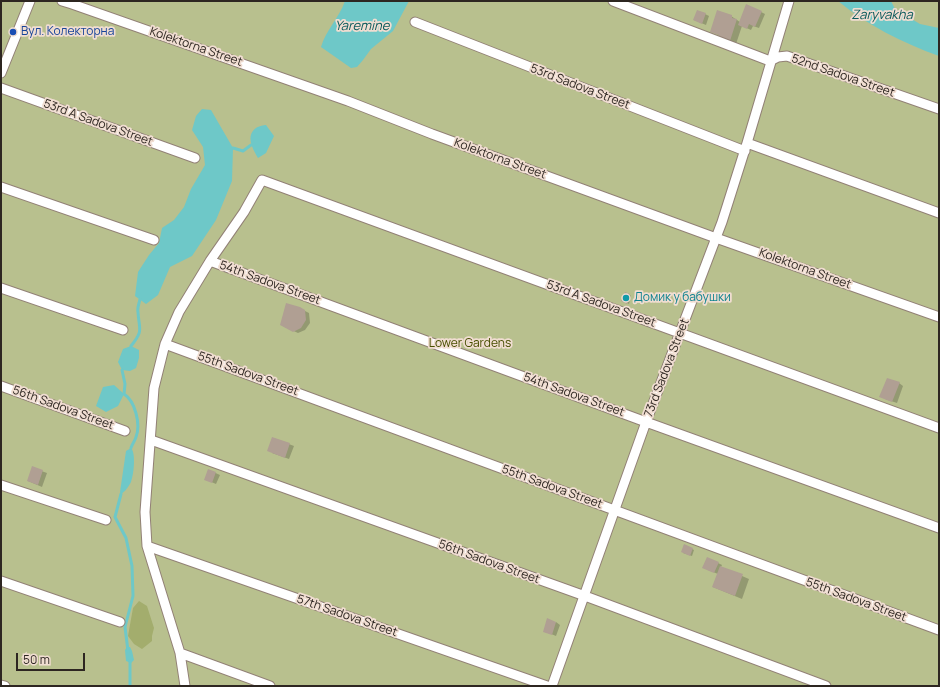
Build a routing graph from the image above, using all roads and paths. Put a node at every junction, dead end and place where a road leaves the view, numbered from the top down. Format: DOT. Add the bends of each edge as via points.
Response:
graph roads {
  1 [pos="30,1"];
  2 [pos="62,1"];
  3 [pos="613,1"];
  4 [pos="789,1"];
  5 [pos="415,22"];
  6 [pos="770,61"];
  7 [pos="1,73"];
  8 [pos="1,88"];
  9 [pos="939,109"];
  10 [pos="746,147"];
  11 [pos="195,158"];
  12 [pos="1,187"];
  13 [pos="939,213"];
  14 [pos="716,238"];
  15 [pos="154,240"];
  16 [pos="210,261"];
  17 [pos="1,288"];
  18 [pos="939,317"];
  19 [pos="123,330"];
  20 [pos="681,333"];
  21 [pos="165,344"];
  22 [pos="1,386"];
  23 [pos="646,422"];
  24 [pos="939,428"];
  25 [pos="125,431"];
  26 [pos="151,440"];
  27 [pos="1,485"];
  28 [pos="615,511"];
  29 [pos="106,520"];
  30 [pos="939,528"];
  31 [pos="147,546"];
  32 [pos="1,582"];
  33 [pos="585,596"];
  34 [pos="120,622"];
  35 [pos="939,630"];
  36 [pos="180,653"];
  37 [pos="1,684"];
  38 [pos="5,686"];
  39 [pos="185,686"];
  40 [pos="270,686"];
  41 [pos="547,686"];
  42 [pos="552,686"];
  43 [pos="826,686"];
  1 -- 7 [label="street"];
  2 -- 14 [label="street, Kolektorna Street" via="348,101"];
  3 -- 6 [label="street"];
  4 -- 6 [label="street, 73rd Sadova Street"];
  5 -- 10 [label="street, 53rd Sadova Street"];
  6 -- 9 [label="street, 52nd Sadova Street" via="787,56"];
  6 -- 10 [label="street, 73rd Sadova Street"];
  8 -- 11 [label="street, 53rd A Sadova Street"];
  10 -- 13 [label="street, 53rd Sadova Street"];
  10 -- 14 [label="street, 73rd Sadova Street"];
  12 -- 15 [label="street"];
  14 -- 18 [label="street, Kolektorna Street"];
  14 -- 20 [label="street, 73rd Sadova Street"];
  16 -- 20 [label="street, 53rd A Sadova Street" via="244,212 260,182 264,180"];
  16 -- 21 [label="street" via="179,312"];
  16 -- 23 [label="street, 54th Sadova Street"];
  17 -- 19 [label="street"];
  20 -- 23 [label="street, 73rd Sadova Street"];
  20 -- 24 [label="street, 53rd A Sadova Street"];
  21 -- 26 [label="street" via="154,388"];
  21 -- 28 [label="street, 55th Sadova Street"];
  22 -- 25 [label="street, 56th Sadova Street"];
  23 -- 28 [label="street, 73rd Sadova Street"];
  23 -- 30 [label="street, 54th Sadova Street"];
  26 -- 31 [label="street" via="145,512"];
  26 -- 33 [label="street, 56th Sadova Street"];
  27 -- 29 [label="street"];
  28 -- 33 [label="street, 73rd Sadova Street"];
  28 -- 35 [label="street, 55th Sadova Street"];
  31 -- 36 [label="street"];
  31 -- 41 [label="street, 57th Sadova Street"];
  32 -- 34 [label="street"];
  33 -- 42 [label="street, 73rd Sadova Street"];
  33 -- 43 [label="street, 56th Sadova Street"];
  36 -- 39 [label="street"];
  36 -- 40 [label="street"];
  37 -- 38 [label="street"];
}
